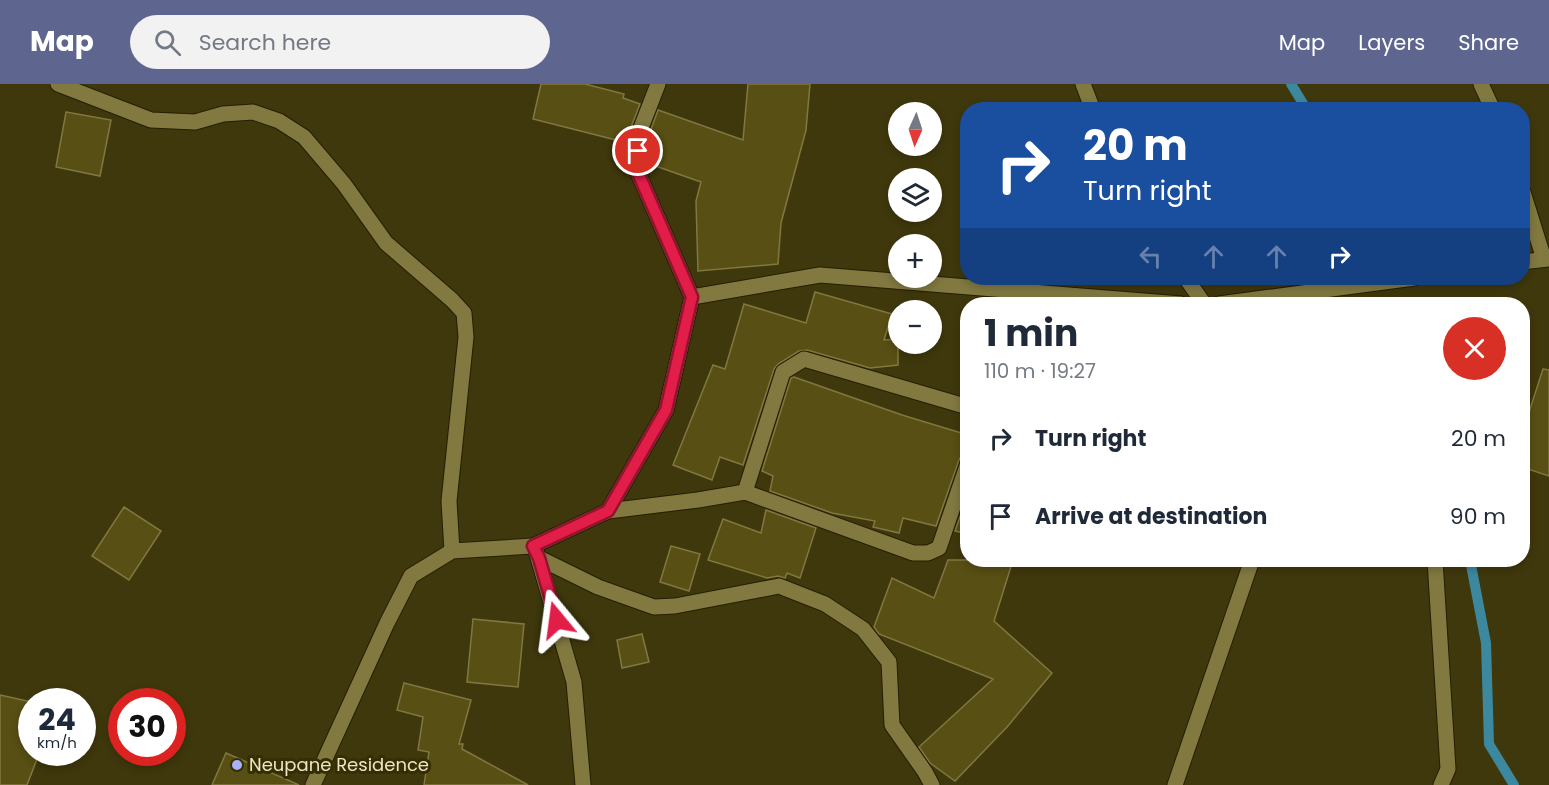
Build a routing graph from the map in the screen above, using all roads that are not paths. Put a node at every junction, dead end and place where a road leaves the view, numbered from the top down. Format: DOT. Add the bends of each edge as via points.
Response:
graph roads {
  1 [pos="58,84"];
  2 [pos="658,84"];
  3 [pos="1083,84"];
  4 [pos="1480,84"];
  5 [pos="1090,102"];
  6 [pos="1489,102"];
  7 [pos="1530,211"];
  8 [pos="1547,259"];
  9 [pos="1530,261"];
  10 [pos="1368,285"];
  11 [pos="692,297"];
  12 [pos="1095,297"];
  13 [pos="1288,297"];
  14 [pos="960,405"];
  15 [pos="960,486"];
  16 [pos="745,492"];
  17 [pos="608,511"];
  18 [pos="452,551"];
  19 [pos="536,552"];
  20 [pos="1250,567"];
  21 [pos="1435,567"];
  22 [pos="313,785"];
  23 [pos="583,785"];
  24 [pos="932,785"];
  25 [pos="1175,785"];
  26 [pos="1441,785"];
  1 -- 18 [label="street" via="151,120 195,122 223,114 253,112 279,121 304,137 386,243 464,313 466,337 449,501"];
  2 -- 11 [label="street" via="639,134 636,168"];
  3 -- 5 [label="street"];
  4 -- 6 [label="street"];
  7 -- 8 [label="street"];
  8 -- 9 [label="street"];
  10 -- 13 [label="street"];
  11 -- 12 [label="street" via="820,275"];
  11 -- 17 [label="street" via="666,410"];
  14 -- 16 [label="street" via="804,359 783,372"];
  15 -- 16 [label="street" via="939,548 928,553 913,553"];
  16 -- 17 [label="street"];
  17 -- 19 [label="street"];
  18 -- 19 [label="street"];
  18 -- 22 [label="street" via="411,576"];
  19 -- 23 [label="street" via="574,682"];
  19 -- 24 [label="street" via="598,587 654,606 675,606 779,586 825,604 863,629 889,662 892,725"];
  20 -- 25 [label="street"];
  21 -- 26 [label="street" via="1448,769"];
}
